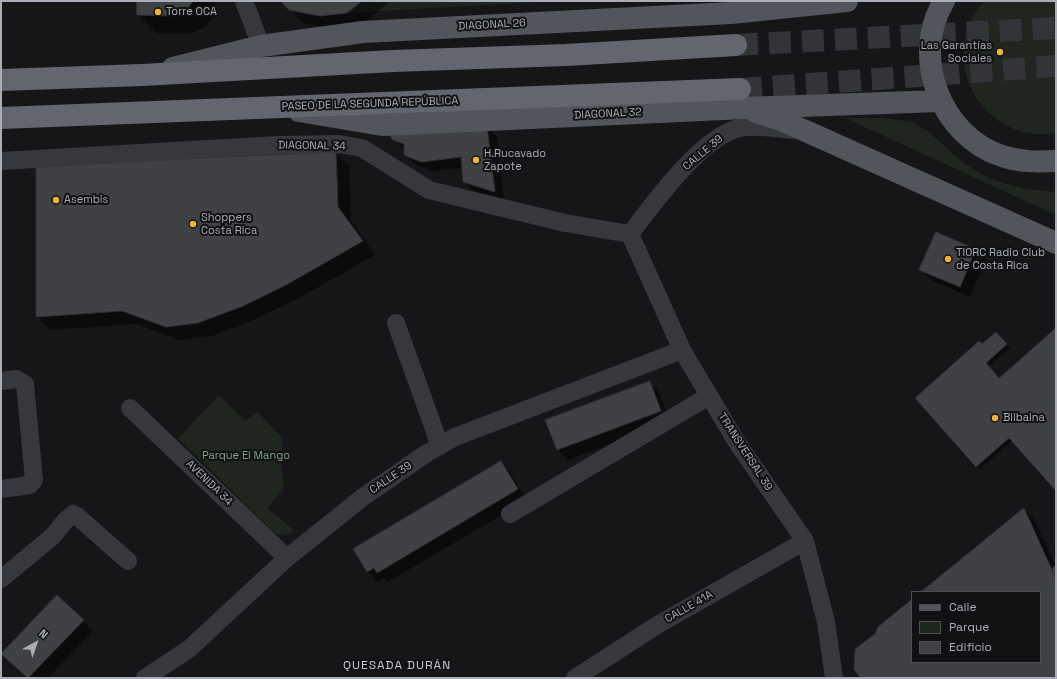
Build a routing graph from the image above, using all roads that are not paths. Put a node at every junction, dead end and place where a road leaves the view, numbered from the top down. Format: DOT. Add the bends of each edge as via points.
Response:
graph roads {
  1 [pos="244,1"];
  2 [pos="847,1"];
  3 [pos="944,1"];
  4 [pos="802,4"];
  5 [pos="736,45"];
  6 [pos="261,46"];
  7 [pos="142,75"];
  8 [pos="1,80"];
  9 [pos="742,98"];
  10 [pos="940,101"];
  11 [pos="1,118"];
  12 [pos="804,131"];
  13 [pos="1,160"];
  14 [pos="1056,162"];
  15 [pos="1028,163"];
  16 [pos="1056,172"];
  17 [pos="630,234"];
  18 [pos="1056,243"];
  19 [pos="396,323"];
  20 [pos="682,350"];
  21 [pos="1,381"];
  22 [pos="710,396"];
  23 [pos="130,408"];
  24 [pos="440,446"];
  25 [pos="1,489"];
  26 [pos="510,514"];
  27 [pos="805,541"];
  28 [pos="287,558"];
  29 [pos="128,561"];
  30 [pos="1,579"];
  31 [pos="145,678"];
  32 [pos="575,678"];
  33 [pos="834,678"];
  1 -- 6 [label="street"];
  2 -- 4 [label="main road, DIAGONAL 26"];
  3 -- 10 [label="main road" via="933,24 930,43 933,82"];
  4 -- 6 [label="main road, DIAGONAL 26" via="731,14 362,32"];
  5 -- 7 [label="highway"];
  6 -- 7 [label="main road, DIAGONAL 26"];
  7 -- 8 [label="highway"];
  9 -- 10 [label="main road"];
  9 -- 11 [label="highway, PASEO DE LA SEGUNDA REPÚBLICA" via="276,108"];
  9 -- 12 [label="main road"];
  10 -- 15 [label="main road" via="955,124 976,143 1001,156"];
  12 -- 17 [label="street, CALLE 39" via="747,127 725,134 694,158 673,179"];
  12 -- 18 [label="main road"];
  13 -- 17 [label="street, DIAGONAL 34" via="339,144 362,148 429,190 565,222"];
  14 -- 15 [label="main road"];
  15 -- 16 [label="main road"];
  17 -- 20 [label="street, TRANSVERSAL 39"];
  19 -- 24 [label="street"];
  20 -- 22 [label="street, TRANSVERSAL 39"];
  20 -- 24 [label="street, CALLE 39" via="455,437"];
  21 -- 25 [label="street" via="16,379 25,384 34,480 30,485"];
  22 -- 26 [label="street"];
  22 -- 27 [label="street, TRANSVERSAL 39" via="736,441"];
  23 -- 28 [label="street, AVENIDA 34"];
  24 -- 28 [label="street, CALLE 39" via="363,497"];
  27 -- 32 [label="street, CALLE 41A" via="659,624"];
  27 -- 33 [label="street, TRANSVERSAL 39" via="826,622"];
  28 -- 31 [label="street, CALLE 39" via="189,649"];
  29 -- 30 [label="street" via="72,514 53,536"];
}
